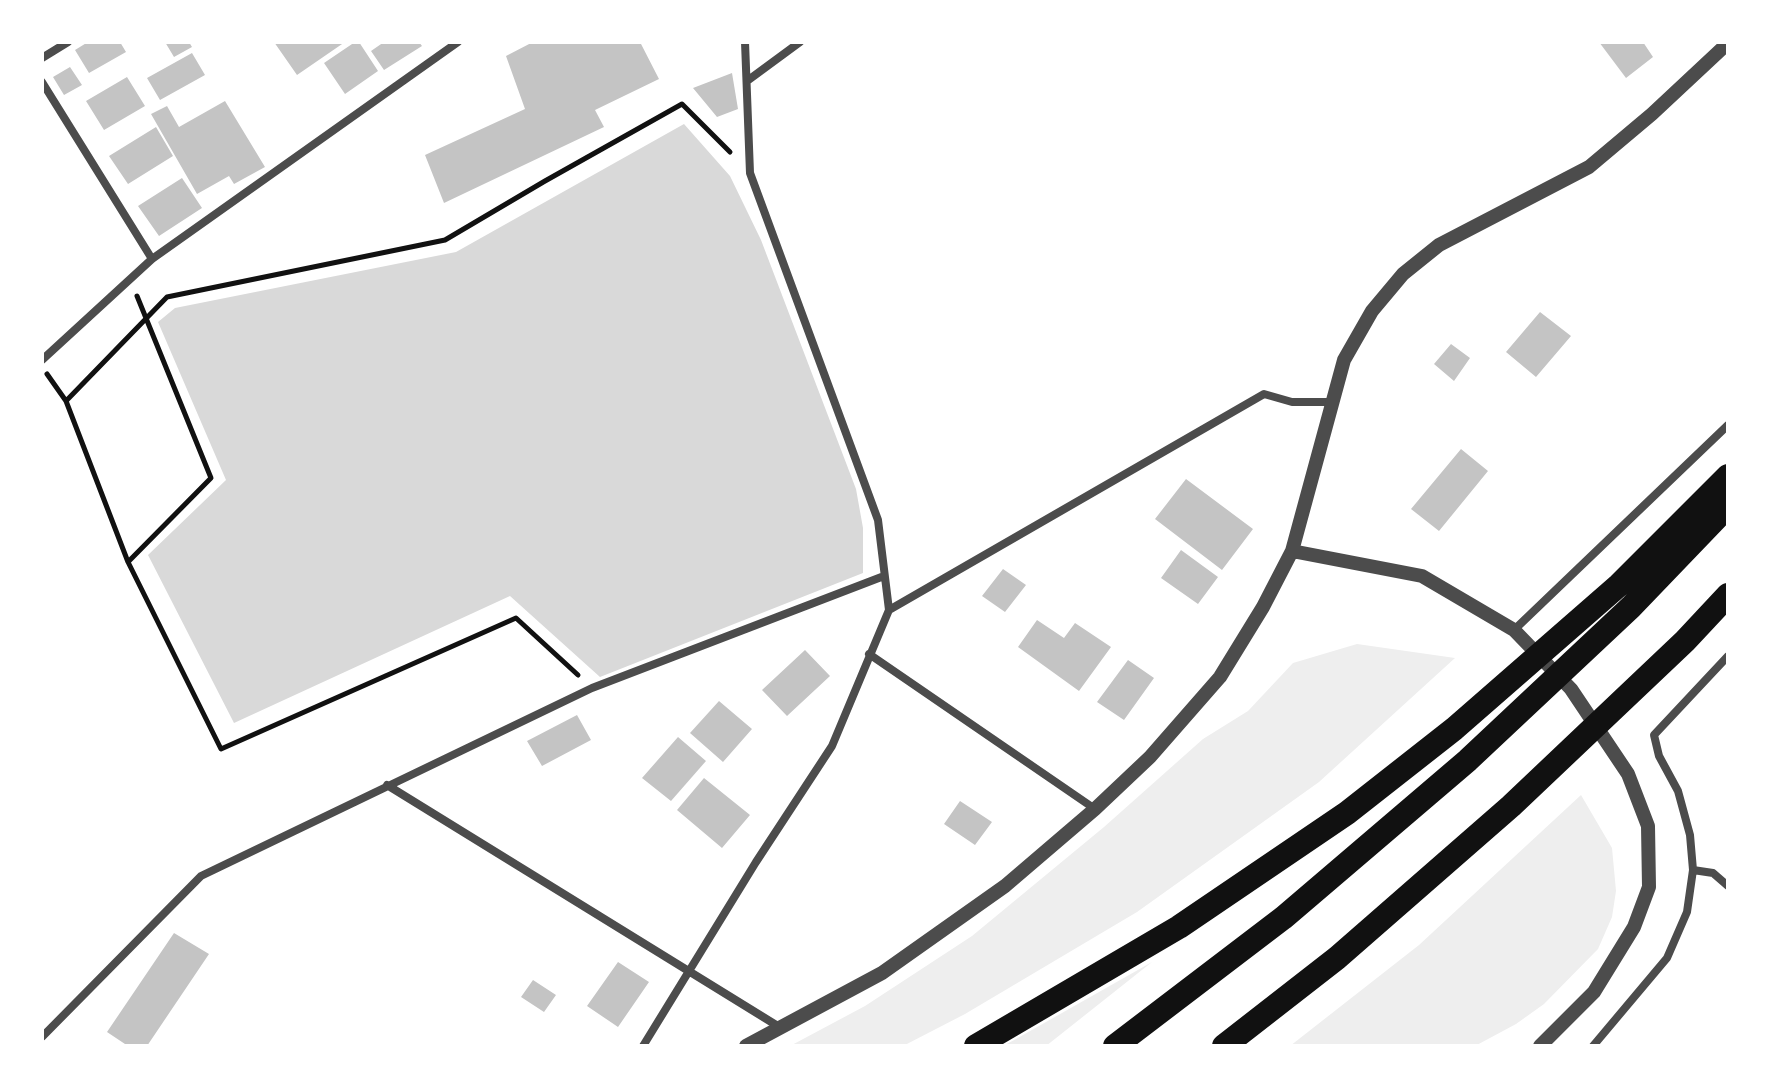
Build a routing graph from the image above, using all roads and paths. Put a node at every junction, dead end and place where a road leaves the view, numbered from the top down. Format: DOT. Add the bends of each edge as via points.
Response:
graph roads {
  1 [pos="68,42"];
  2 [pos="458,42"];
  3 [pos="745,42"];
  4 [pos="800,42"];
  5 [pos="1728,43"];
  6 [pos="42,58"];
  7 [pos="747,81"];
  8 [pos="42,82"];
  9 [pos="750,173"];
  10 [pos="152,259"];
  11 [pos="130,278"];
  12 [pos="145,320"];
  13 [pos="42,360"];
  14 [pos="42,367"];
  15 [pos="66,401"];
  16 [pos="1332,402"];
  17 [pos="1728,425"];
  18 [pos="1728,476"];
  19 [pos="1728,506"];
  20 [pos="1292,551"];
  21 [pos="128,562"];
  22 [pos="884,576"];
  23 [pos="1728,595"];
  24 [pos="889,610"];
  25 [pos="1514,630"];
  26 [pos="869,654"];
  27 [pos="1728,656"];
  28 [pos="592,688"];
  29 [pos="387,785"];
  30 [pos="1095,809"];
  31 [pos="1693,870"];
  32 [pos="1728,886"];
  33 [pos="689,972"];
  34 [pos="782,1028"];
  35 [pos="42,1037"];
  36 [pos="643,1046"];
  37 [pos="746,1046"];
  38 [pos="976,1046"];
  39 [pos="1115,1046"];
  40 [pos="1224,1046"];
  41 [pos="1540,1046"];
  42 [pos="1593,1046"];
  1 -- 6 [label="street"];
  2 -- 10 [label="street"];
  3 -- 7 [label="street"];
  4 -- 7 [label="street"];
  5 -- 16 [label="street" via="1589,167 1439,245 1403,274 1372,311 1344,360"];
  7 -- 9 [label="street"];
  8 -- 10 [label="street"];
  9 -- 12 [label="path" via="682,104 445,240 167,297"];
  9 -- 22 [label="street" via="878,520"];
  10 -- 11 [label="street"];
  11 -- 12 [label="path"];
  11 -- 13 [label="street"];
  12 -- 15 [label="path"];
  12 -- 21 [label="path" via="211,478"];
  14 -- 15 [label="path"];
  15 -- 21 [label="path"];
  16 -- 20 [label="street"];
  16 -- 24 [label="street" via="1292,402 1264,394"];
  17 -- 25 [label="street"];
  18 -- 38 [label="highway" via="1619,585 1454,729 1347,813 1179,927"];
  19 -- 39 [label="highway" via="1631,607 1468,760 1283,918"];
  20 -- 25 [label="street" via="1422,576"];
  20 -- 30 [label="street" via="1220,677 1150,757"];
  21 -- 28 [label="path" via="221,749 516,618"];
  22 -- 24 [label="street"];
  22 -- 28 [label="street"];
  23 -- 40 [label="highway" via="1511,806 1337,958"];
  24 -- 26 [label="street"];
  25 -- 41 [label="street" via="1571,689 1628,774 1648,826 1649,887 1634,927 1594,992"];
  26 -- 30 [label="street"];
  26 -- 33 [label="street" via="832,746"];
  27 -- 31 [label="street" via="1654,735 1678,791"];
  28 -- 29 [label="street"];
  29 -- 33 [label="street"];
  29 -- 35 [label="street" via="201,876"];
  30 -- 34 [label="street" via="1005,886 882,973"];
  31 -- 32 [label="street" via="1713,873"];
  31 -- 42 [label="street" via="1687,912 1667,958"];
  33 -- 34 [label="street"];
  33 -- 36 [label="street"];
  34 -- 37 [label="street"];
}
